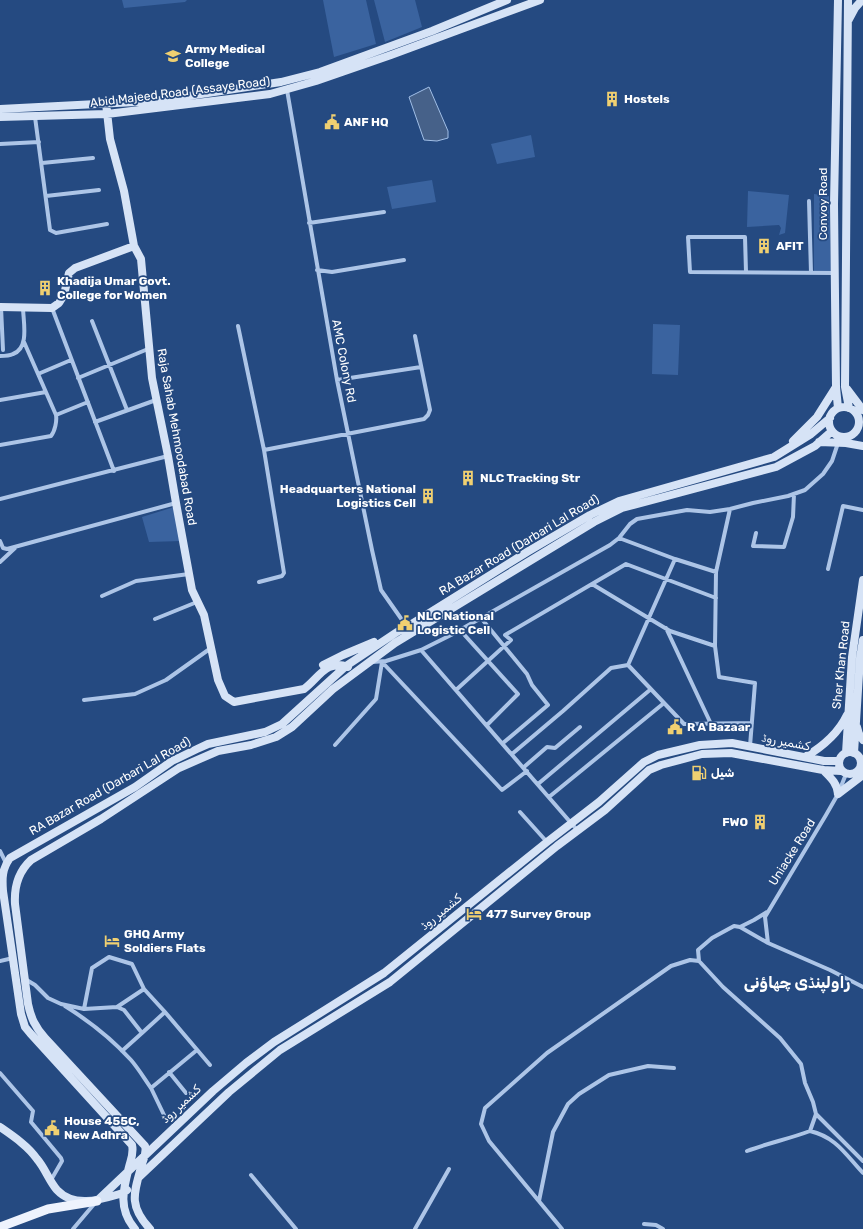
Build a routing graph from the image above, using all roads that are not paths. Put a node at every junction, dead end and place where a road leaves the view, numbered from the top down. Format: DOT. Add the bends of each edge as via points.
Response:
graph roads {
  1 [pos="507,0"];
  2 [pos="540,0"];
  3 [pos="838,0"];
  4 [pos="848,0"];
  5 [pos="862,0"];
  6 [pos="848,22"];
  7 [pos="287,90"];
  8 [pos="106,103"];
  9 [pos="0,109"];
  10 [pos="107,114"];
  11 [pos="35,117"];
  12 [pos="0,118"];
  13 [pos="39,142"];
  14 [pos="0,144"];
  15 [pos="93,158"];
  16 [pos="42,163"];
  17 [pos="99,190"];
  18 [pos="46,196"];
  19 [pos="810,201"];
  20 [pos="384,212"];
  21 [pos="309,223"];
  22 [pos="107,224"];
  23 [pos="134,246"];
  24 [pos="404,260"];
  25 [pos="317,270"];
  26 [pos="746,272"];
  27 [pos="811,273"];
  28 [pos="835,273"];
  29 [pos="0,307"];
  30 [pos="23,307"];
  31 [pos="52,308"];
  32 [pos="92,321"];
  33 [pos="238,326"];
  34 [pos="415,336"];
  35 [pos="24,342"];
  36 [pos="148,349"];
  37 [pos="3,350"];
  38 [pos="0,356"];
  39 [pos="71,360"];
  40 [pos="110,365"];
  41 [pos="421,367"];
  42 [pos="38,374"];
  43 [pos="78,378"];
  44 [pos="337,380"];
  45 [pos="836,387"];
  46 [pos="845,387"];
  47 [pos="46,392"];
  48 [pos="0,400"];
  49 [pos="157,400"];
  50 [pos="88,402"];
  51 [pos="838,408"];
  52 [pos="849,408"];
  53 [pos="128,410"];
  54 [pos="863,410"];
  55 [pos="56,415"];
  56 [pos="830,418"];
  57 [pos="96,422"];
  58 [pos="860,426"];
  59 [pos="832,431"];
  60 [pos="347,434"];
  61 [pos="839,440"];
  62 [pos="819,442"];
  63 [pos="863,444"];
  64 [pos="0,445"];
  65 [pos="264,450"];
  66 [pos="782,451"];
  67 [pos="168,456"];
  68 [pos="114,471"];
  69 [pos="794,494"];
  70 [pos="0,499"];
  71 [pos="176,503"];
  72 [pos="730,509"];
  73 [pos="863,510"];
  74 [pos="756,533"];
  75 [pos="619,538"];
  76 [pos="0,541"];
  77 [pos="17,546"];
  78 [pos="675,559"];
  79 [pos="0,562"];
  80 [pos="828,569"];
  81 [pos="716,572"];
  82 [pos="190,574"];
  83 [pos="666,579"];
  84 [pos="863,580"];
  85 [pos="259,582"];
  86 [pos="592,584"];
  87 [pos="102,596"];
  88 [pos="716,598"];
  89 [pos="198,602"];
  90 [pos="481,618"];
  91 [pos="649,618"];
  92 [pos="155,619"];
  93 [pos="407,628"];
  94 [pos="666,628"];
  95 [pos="460,630"];
  96 [pos="397,632"];
  97 [pos="863,640"];
  98 [pos="715,646"];
  99 [pos="503,647"];
  100 [pos="211,648"];
  101 [pos="421,650"];
  102 [pos="488,661"];
  103 [pos="369,662"];
  104 [pos="382,662"];
  105 [pos="628,665"];
  106 [pos="346,666"];
  107 [pos="355,672"];
  108 [pos="651,689"];
  109 [pos="299,690"];
  110 [pos="456,690"];
  111 [pos="84,700"];
  112 [pos="664,703"];
  113 [pos="848,713"];
  114 [pos="856,722"];
  115 [pos="752,723"];
  116 [pos="711,724"];
  117 [pos="487,725"];
  118 [pos="580,727"];
  119 [pos="863,740"];
  120 [pos="503,743"];
  121 [pos="335,746"];
  122 [pos="750,747"];
  123 [pos="850,753"];
  124 [pos="512,754"];
  125 [pos="805,757"];
  126 [pos="839,761"];
  127 [pos="862,767"];
  128 [pos="524,768"];
  129 [pos="823,770"];
  130 [pos="527,771"];
  131 [pos="843,772"];
  132 [pos="538,784"];
  133 [pos="838,794"];
  134 [pos="549,797"];
  135 [pos="520,812"];
  136 [pos="572,823"];
  137 [pos="578,830"];
  138 [pos="549,840"];
  139 [pos="557,846"];
  140 [pos="0,851"];
  141 [pos="3,859"];
  142 [pos="494,885"];
  143 [pos="500,892"];
  144 [pos="477,898"];
  145 [pos="2,906"];
  146 [pos="484,906"];
  147 [pos="768,911"];
  148 [pos="740,927"];
  149 [pos="768,943"];
  150 [pos="12,958"];
  151 [pos="0,961"];
  152 [pos="699,961"];
  153 [pos="24,978"];
  154 [pos="863,987"];
  155 [pos="360,988"];
  156 [pos="144,989"];
  157 [pos="365,997"];
  158 [pos="61,1004"];
  159 [pos="117,1007"];
  160 [pos="84,1009"];
  161 [pos="165,1012"];
  162 [pos="300,1026"];
  163 [pos="142,1032"];
  164 [pos="305,1034"];
  165 [pos="197,1050"];
  166 [pos="122,1051"];
  167 [pos="246,1063"];
  168 [pos="210,1065"];
  169 [pos="674,1068"];
  170 [pos="169,1072"];
  171 [pos="253,1072"];
  172 [pos="0,1073"];
  173 [pos="151,1088"];
  174 [pos="186,1092"];
  175 [pos="816,1114"];
  176 [pos="164,1115"];
  177 [pos="0,1127"];
  178 [pos="810,1131"];
  179 [pos="746,1151"];
  180 [pos="146,1154"];
  181 [pos="863,1161"];
  182 [pos="449,1169"];
  183 [pos="128,1172"];
  184 [pos="863,1173"];
  185 [pos="251,1175"];
  186 [pos="138,1178"];
  187 [pos="51,1180"];
  188 [pos="124,1193"];
  189 [pos="97,1201"];
  190 [pos="539,1201"];
  191 [pos="644,1224"];
  192 [pos="0,1227"];
  193 [pos="73,1229"];
  194 [pos="135,1229"];
  195 [pos="150,1229"];
  196 [pos="296,1229"];
  197 [pos="415,1229"];
  198 [pos="562,1229"];
  199 [pos="663,1229"];
  1 -- 8 [label="main road, Abid Majeed Road (Assaye Road)" via="432,31 313,74 266,85 155,101"];
  2 -- 7 [label="main road, Abid Majeed Road (Assaye Road)"];
  3 -- 28 [label="main road, Convoy Road"];
  4 -- 6 [label="main road, Convoy Road"];
  5 -- 6 [label="main road"];
  6 -- 46 [label="main road, Convoy Road"];
  7 -- 10 [label="main road, Abid Majeed Road (Assaye Road)"];
  7 -- 21 [label="street, AMC Colony Rd"];
  8 -- 9 [label="main road, Abid Majeed Road (Assaye Road)"];
  8 -- 10 [label="main road, Raja Sahab Mehmoodabad Road"];
  10 -- 11 [label="main road, Abid Majeed Road (Assaye Road)"];
  10 -- 23 [label="main road, Raja Sahab Mehmoodabad Road" via="110,139 124,191"];
  11 -- 12 [label="main road, Abid Majeed Road (Assaye Road)"];
  11 -- 13 [label="street"];
  13 -- 14 [label="street"];
  13 -- 16 [label="street"];
  15 -- 16 [label="street"];
  16 -- 18 [label="street"];
  17 -- 18 [label="street"];
  18 -- 22 [label="street" via="50,230 53,232"];
  19 -- 27 [label="street"];
  20 -- 21 [label="street"];
  21 -- 25 [label="street, AMC Colony Rd"];
  23 -- 31 [label="main road" via="75,268 69,273 64,295"];
  23 -- 36 [label="main road, Raja Sahab Mehmoodabad Road" via="141,259"];
  24 -- 25 [label="street" via="332,272"];
  25 -- 44 [label="street, AMC Colony Rd"];
  26 -- 26 [label="street" via="690,272 688,237 745,237"];
  26 -- 27 [label="street"];
  27 -- 28 [label="street"];
  28 -- 45 [label="main road, Convoy Road"];
  29 -- 30 [label="main road"];
  29 -- 37 [label="street"];
  30 -- 31 [label="main road"];
  30 -- 35 [label="street"];
  31 -- 39 [label="street"];
  32 -- 40 [label="street"];
  33 -- 65 [label="street"];
  34 -- 41 [label="street"];
  35 -- 38 [label="street" via="20,350"];
  35 -- 42 [label="street"];
  36 -- 40 [label="street"];
  36 -- 49 [label="main road, Raja Sahab Mehmoodabad Road"];
  39 -- 42 [label="street"];
  39 -- 43 [label="street"];
  40 -- 43 [label="street"];
  40 -- 53 [label="street"];
  41 -- 44 [label="street"];
  41 -- 60 [label="street" via="430,410 424,419"];
  42 -- 47 [label="street"];
  43 -- 50 [label="street"];
  44 -- 60 [label="street, AMC Colony Rd"];
  45 -- 51 [label="main road, Convoy Road"];
  45 -- 66 [label="main road" via="817,417"];
  46 -- 52 [label="main road, Convoy Road"];
  46 -- 54 [label="main road"];
  47 -- 48 [label="street"];
  47 -- 55 [label="street"];
  49 -- 53 [label="street"];
  49 -- 67 [label="main road, Raja Sahab Mehmoodabad Road"];
  50 -- 55 [label="street"];
  50 -- 57 [label="street"];
  51 -- 52 [label="main road"];
  51 -- 56 [label="main road"];
  52 -- 58 [label="main road" via="856,412"];
  53 -- 57 [label="street"];
  55 -- 64 [label="street" via="51,436"];
  56 -- 59 [label="main road"];
  56 -- 66 [label="main road, RA Bazar Road (Darbari Lal Road)" via="811,434"];
  57 -- 68 [label="street"];
  58 -- 61 [label="main road" via="848,437"];
  58 -- 63 [label="main road"];
  59 -- 61 [label="main road"];
  59 -- 62 [label="main road, RA Bazar Road (Darbari Lal Road)"];
  60 -- 65 [label="street"];
  60 -- 93 [label="street, AMC Colony Rd" via="381,590"];
  61 -- 62 [label="main road"];
  61 -- 63 [label="main road"];
  61 -- 69 [label="street" via="832,461 823,474 805,490"];
  62 -- 103 [label="main road, RA Bazar Road (Darbari Lal Road)" via="776,467 614,511 394,643"];
  65 -- 85 [label="street" via="284,573 282,576"];
  66 -- 93 [label="main road, RA Bazar Road (Darbari Lal Road)" via="774,457 619,501 527,552"];
  67 -- 68 [label="street"];
  67 -- 71 [label="main road, Raja Sahab Mehmoodabad Road"];
  68 -- 70 [label="street"];
  69 -- 72 [label="street"];
  69 -- 74 [label="street" via="793,517 784,547 753,546"];
  71 -- 77 [label="street"];
  71 -- 82 [label="main road, Raja Sahab Mehmoodabad Road"];
  72 -- 75 [label="street" via="710,512 687,510 637,518"];
  72 -- 81 [label="street"];
  73 -- 80 [label="street" via="844,506"];
  75 -- 78 [label="street"];
  75 -- 90 [label="street"];
  76 -- 77 [label="street" via="3,548"];
  77 -- 79 [label="street"];
  78 -- 81 [label="street"];
  78 -- 83 [label="street"];
  81 -- 88 [label="street"];
  82 -- 87 [label="street" via="136,581"];
  82 -- 89 [label="main road, Raja Sahab Mehmoodabad Road" via="192,590"];
  83 -- 86 [label="street" via="626,564"];
  83 -- 88 [label="street"];
  83 -- 91 [label="street"];
  84 -- 113 [label="main road, Sher Khan Road" via="852,657"];
  86 -- 91 [label="street"];
  86 -- 99 [label="street" via="505,634 511,640"];
  88 -- 98 [label="street"];
  89 -- 92 [label="street"];
  89 -- 100 [label="main road, Raja Sahab Mehmoodabad Road" via="204,615"];
  90 -- 95 [label="street"];
  90 -- 99 [label="street"];
  91 -- 94 [label="street"];
  91 -- 105 [label="street"];
  93 -- 96 [label="main road, RA Bazar Road (Darbari Lal Road)"];
  94 -- 98 [label="street"];
  94 -- 116 [label="street"];
  95 -- 101 [label="street"];
  95 -- 102 [label="street"];
  96 -- 106 [label="main road, RA Bazar Road (Darbari Lal Road)"];
  96 -- 109 [label="main road" via="320,666"];
  97 -- 114 [label="main road, Sher Khan Road"];
  98 -- 115 [label="street" via="718,677 756,683"];
  99 -- 102 [label="street"];
  99 -- 120 [label="street" via="527,674 532,685 548,705"];
  100 -- 109 [label="main road, Raja Sahab Mehmoodabad Road" via="218,680 225,696 234,702"];
  100 -- 111 [label="street" via="166,680 134,694"];
  101 -- 104 [label="street"];
  101 -- 110 [label="street"];
  102 -- 110 [label="street"];
  102 -- 117 [label="street" via="518,694"];
  103 -- 104 [label="street"];
  103 -- 107 [label="main road, RA Bazar Road (Darbari Lal Road)"];
  104 -- 121 [label="street" via="376,699"];
  104 -- 130 [label="street" via="502,790"];
  105 -- 108 [label="street"];
  105 -- 124 [label="street" via="611,668"];
  106 -- 107 [label="main road"];
  106 -- 109 [label="main road" via="328,667 311,684"];
  106 -- 141 [label="main road, RA Bazar Road (Darbari Lal Road)" via="282,724 265,732 208,744 172,761 135,786 10,858"];
  107 -- 153 [label="main road, RA Bazar Road (Darbari Lal Road)" via="292,727 276,737 218,751 179,768 101,819 30,860 22,869 14,893"];
  108 -- 112 [label="street"];
  108 -- 132 [label="street"];
  110 -- 117 [label="street"];
  112 -- 116 [label="street" via="684,724"];
  112 -- 134 [label="street"];
  113 -- 123 [label="main road, Sher Khan Road"];
  113 -- 125 [label="main road" via="838,731"];
  114 -- 119 [label="main road"];
  114 -- 123 [label="main road, Sher Khan Road"];
  115 -- 116 [label="street"];
  115 -- 122 [label="street"];
  117 -- 120 [label="street"];
  118 -- 128 [label="street" via="555,748 547,747"];
  120 -- 124 [label="street"];
  122 -- 125 [label="main road, کشمیر روڈ"];
  122 -- 136 [label="main road, کشمیر روڈ" via="732,743 700,744 658,755 644,762"];
  123 -- 126 [label="main road" via="842,755"];
  123 -- 127 [label="main road" via="858,756"];
  124 -- 128 [label="street"];
  125 -- 126 [label="main road, کشمیر روڈ"];
  126 -- 131 [label="main road"];
  127 -- 131 [label="main road" via="854,774"];
  127 -- 133 [label="main road"];
  128 -- 130 [label="street"];
  129 -- 131 [label="main road, کشمیر روڈ"];
  129 -- 133 [label="main road" via="837,787"];
  129 -- 137 [label="main road, کشمیر روڈ" via="731,753 702,754 649,770 606,810"];
  130 -- 132 [label="street"];
  131 -- 133 [label="street, Uniacke Road"];
  132 -- 134 [label="street"];
  133 -- 147 [label="street, Uniacke Road"];
  134 -- 136 [label="street"];
  135 -- 138 [label="street"];
  136 -- 137 [label="street"];
  136 -- 138 [label="main road, کشمیر روڈ"];
  137 -- 139 [label="main road, کشمیر روڈ"];
  138 -- 139 [label="main road"];
  138 -- 142 [label="main road, کشمیر روڈ"];
  139 -- 143 [label="main road, کشمیر روڈ"];
  140 -- 141 [label="street"];
  141 -- 145 [label="main road"];
  142 -- 143 [label="main road"];
  142 -- 144 [label="main road, کشمیر روڈ"];
  143 -- 146 [label="main road, کشمیر روڈ"];
  144 -- 146 [label="main road"];
  144 -- 155 [label="main road, کشمیر روڈ" via="384,974"];
  145 -- 150 [label="main road"];
  146 -- 157 [label="main road, کشمیر روڈ" via="390,982"];
  147 -- 148 [label="street"];
  147 -- 149 [label="street, Uniacke Road" via="765,917"];
  148 -- 149 [label="street"];
  148 -- 152 [label="street" via="734,926 712,938 698,950"];
  149 -- 154 [label="street"];
  150 -- 151 [label="street"];
  150 -- 183 [label="main road" via="21,1014 26,1027 130,1142 133,1154"];
  152 -- 175 [label="street" via="780,1038 802,1064 805,1084"];
  152 -- 190 [label="street" via="690,960 670,966 547,1053 485,1108 481,1124 489,1141"];
  153 -- 158 [label="street" via="36,985 48,998"];
  153 -- 180 [label="main road, RA Bazar Road (Darbari Lal Road)" via="34,1024 144,1143"];
  155 -- 157 [label="main road"];
  155 -- 162 [label="main road, کشمیر روڈ"];
  156 -- 159 [label="street"];
  156 -- 160 [label="street" via="132,964 110,957 92,968"];
  156 -- 161 [label="street"];
  157 -- 164 [label="main road, کشمیر روڈ"];
  158 -- 160 [label="street"];
  158 -- 166 [label="street" via="88,1021"];
  159 -- 160 [label="street"];
  159 -- 163 [label="street" via="124,1010"];
  161 -- 163 [label="street"];
  161 -- 165 [label="street"];
  162 -- 164 [label="main road"];
  162 -- 167 [label="main road, کشمیر روڈ"];
  163 -- 166 [label="street"];
  164 -- 171 [label="main road, کشمیر روڈ"];
  165 -- 168 [label="street"];
  165 -- 170 [label="street"];
  166 -- 173 [label="street"];
  167 -- 171 [label="main road"];
  167 -- 180 [label="main road, کشمیر روڈ"];
  169 -- 190 [label="street" via="648,1066 609,1075 568,1104 553,1132"];
  170 -- 173 [label="street"];
  170 -- 174 [label="street"];
  171 -- 186 [label="main road, کشمیر روڈ"];
  172 -- 187 [label="street" via="33,1111 31,1122 61,1158 62,1161"];
  173 -- 176 [label="street"];
  175 -- 178 [label="street"];
  175 -- 181 [label="street"];
  177 -- 187 [label="main road" via="36,1157"];
  178 -- 179 [label="street"];
  178 -- 184 [label="street" via="828,1137"];
  180 -- 183 [label="main road, کشمیر روڈ"];
  180 -- 186 [label="main road"];
  182 -- 197 [label="street"];
  183 -- 188 [label="main road"];
  183 -- 189 [label="main road, کشمیر روڈ"];
  185 -- 196 [label="street"];
  186 -- 188 [label="main road, کشمیر روڈ"];
  186 -- 195 [label="main road" via="134,1204"];
  187 -- 189 [label="main road" via="66,1198"];
  188 -- 189 [label="main road"];
  188 -- 194 [label="main road" via="122,1205"];
  189 -- 192 [label="main road" via="48,1209"];
  189 -- 193 [label="street, کشمیر روڈ"];
  190 -- 198 [label="street"];
  191 -- 199 [label="street" via="656,1225"];
}
